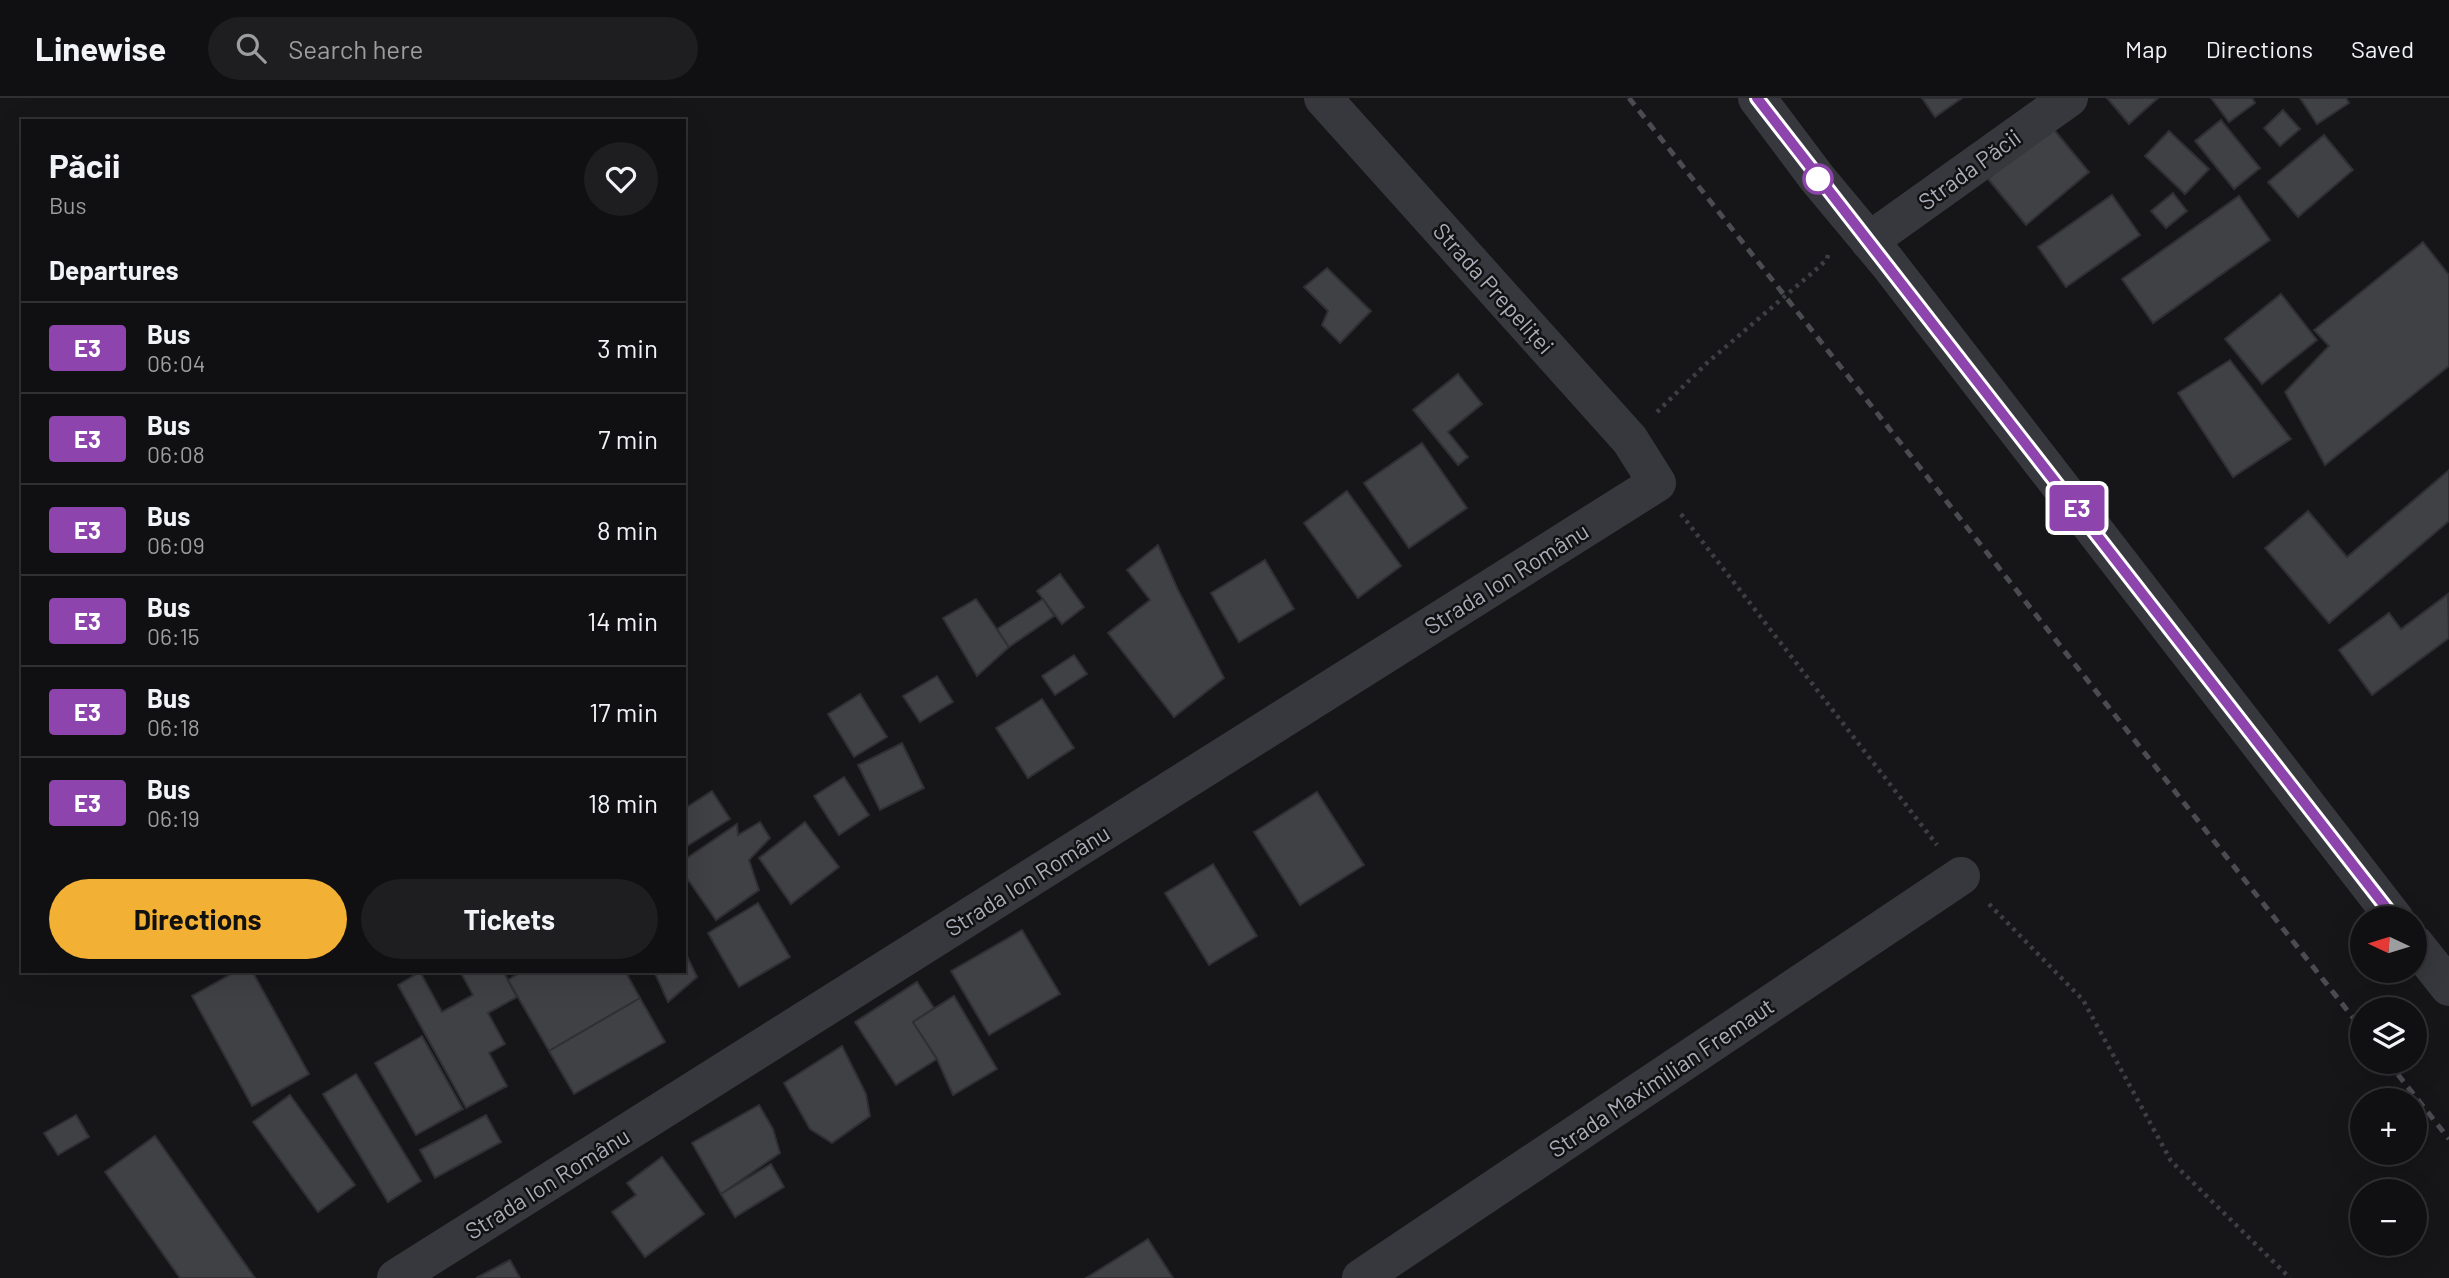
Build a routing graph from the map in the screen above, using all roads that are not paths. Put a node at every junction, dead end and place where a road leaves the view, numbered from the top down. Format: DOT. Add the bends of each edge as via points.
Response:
graph roads {
  1 [pos="1323,98"];
  2 [pos="1757,98"];
  3 [pos="2069,98"];
  4 [pos="1869,241"];
  5 [pos="1657,483"];
  6 [pos="1961,876"];
  7 [pos="2385,906"];
  8 [pos="396,1278"];
  9 [pos="1361,1278"];
  1 -- 5 [label="street, Strada Prepeliței" via="1630,440"];
  2 -- 4 [label="street"];
  3 -- 4 [label="street, Strada Păcii"];
  4 -- 7 [label="street"];
  5 -- 8 [label="street, Strada Ion Românu"];
  6 -- 9 [label="street, Strada Maximilian Fremaut"];
}
